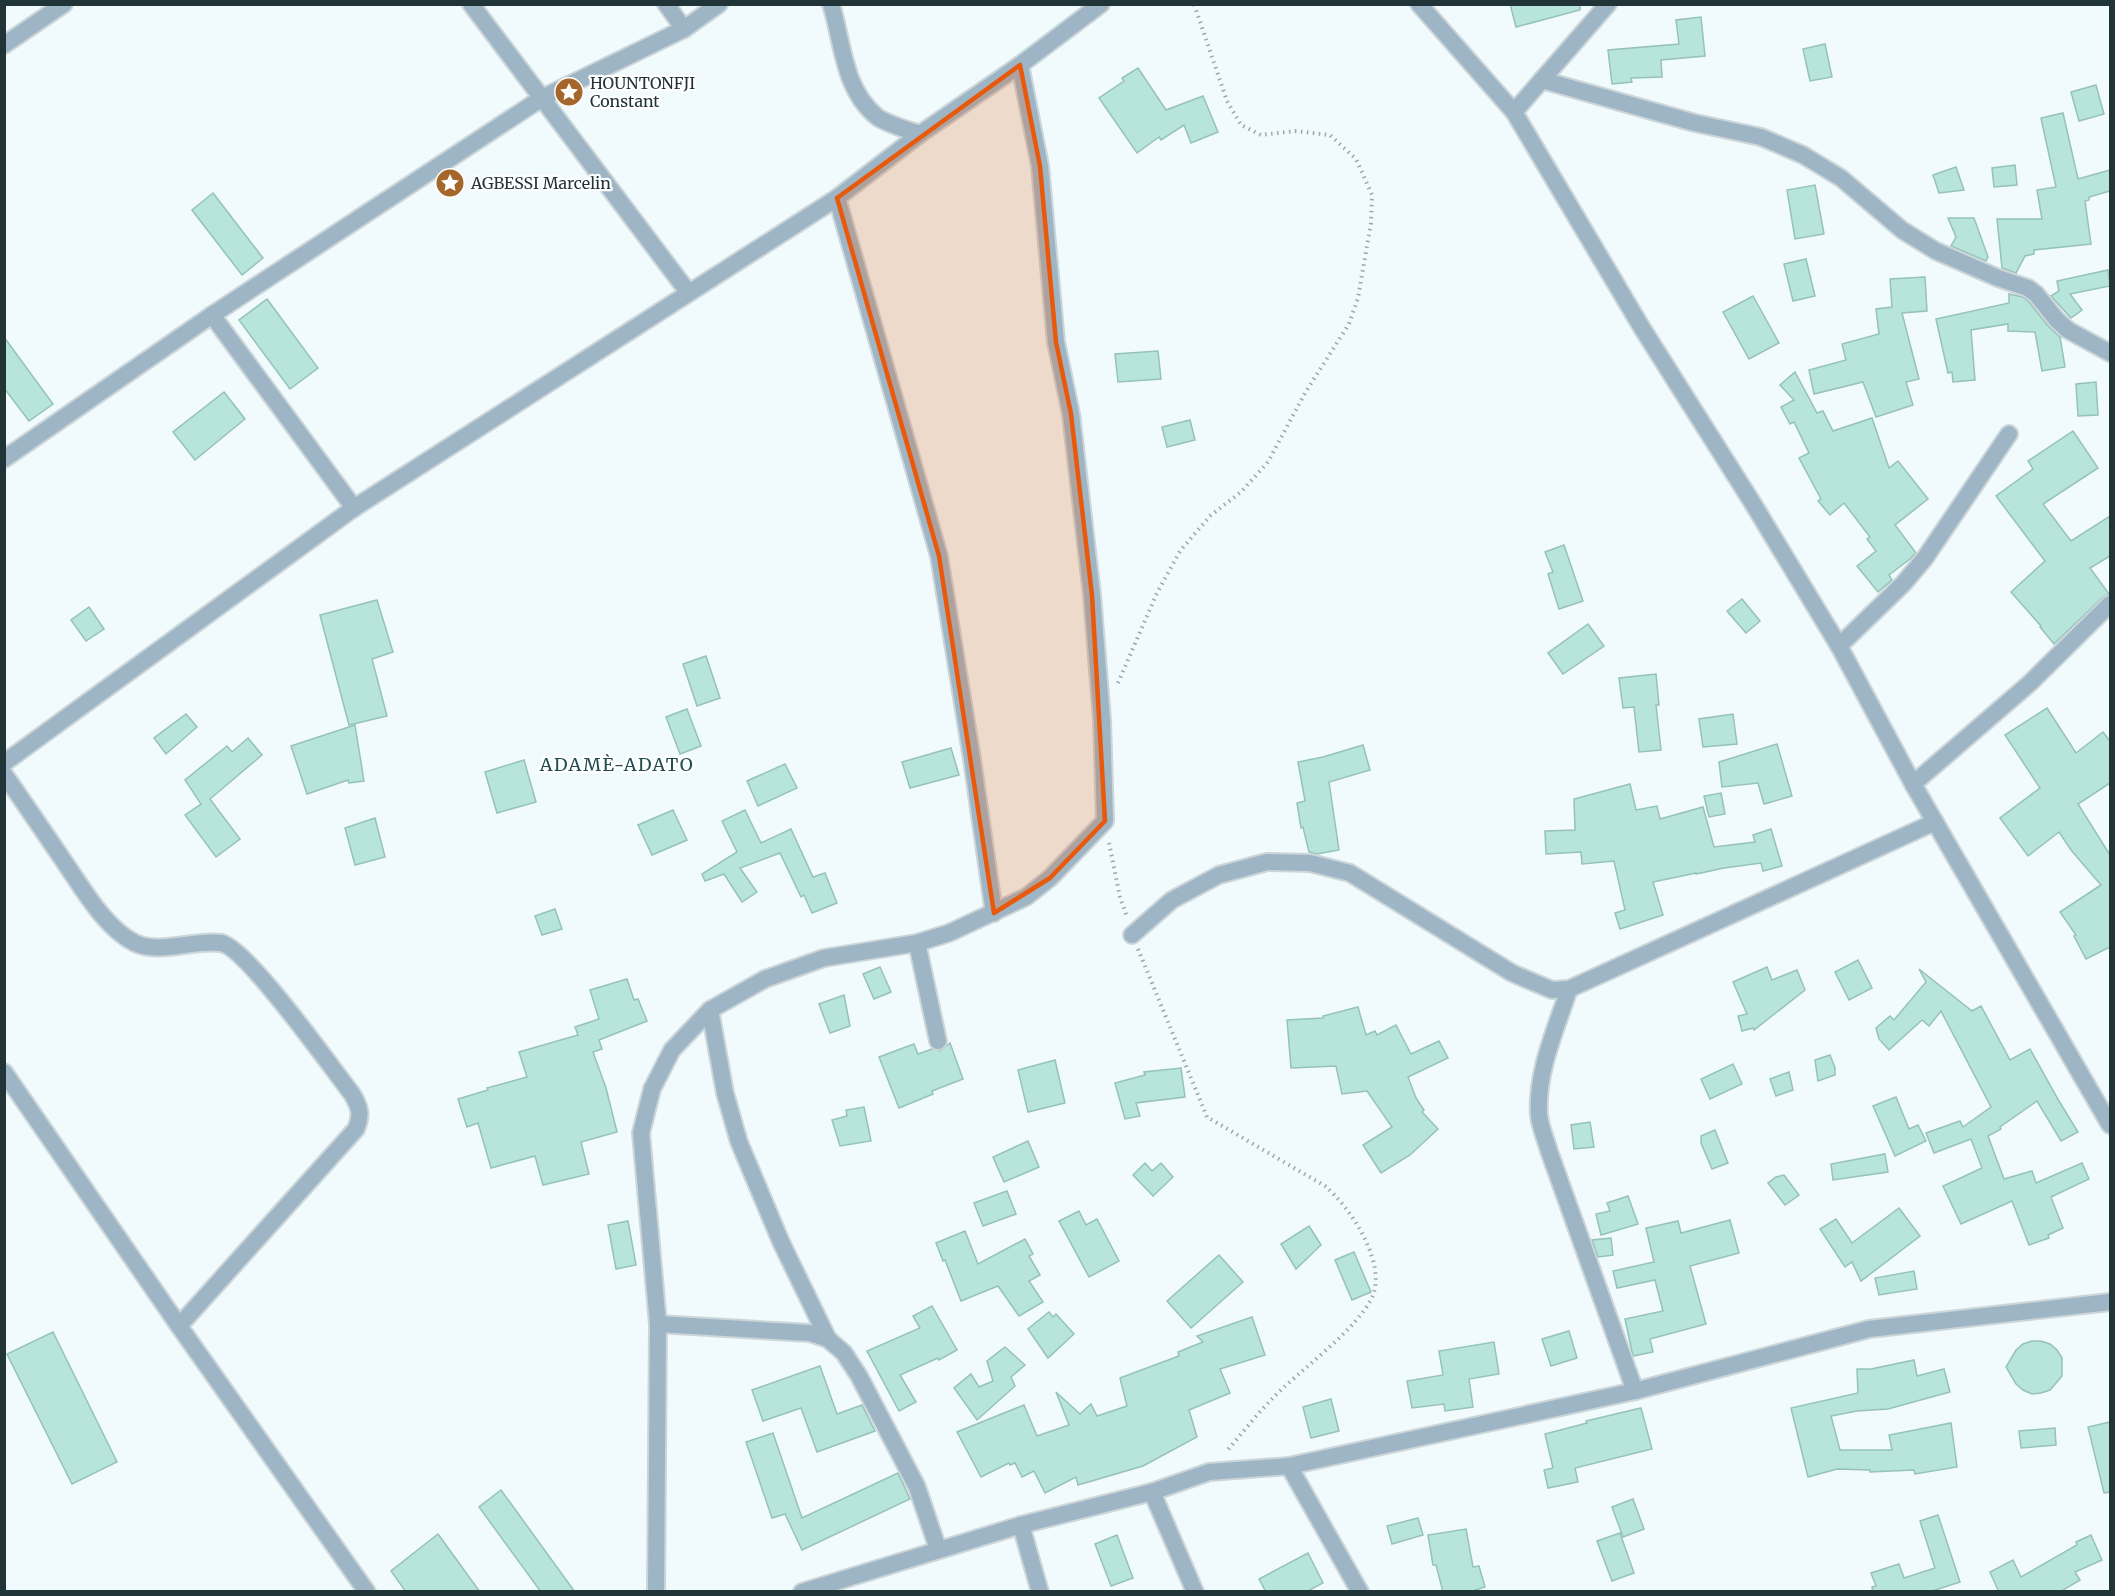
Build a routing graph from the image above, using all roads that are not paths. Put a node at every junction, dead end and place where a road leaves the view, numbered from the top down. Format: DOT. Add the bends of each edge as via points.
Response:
graph roads {
  1 [pos="64,4"];
  2 [pos="471,4"];
  3 [pos="666,4"];
  4 [pos="719,4"];
  5 [pos="831,4"];
  6 [pos="1101,4"];
  7 [pos="1419,4"];
  8 [pos="1608,4"];
  9 [pos="684,29"];
  10 [pos="4,45"];
  11 [pos="1020,65"];
  12 [pos="1542,80"];
  13 [pos="542,98"];
  14 [pos="1514,112"];
  15 [pos="920,134"];
  16 [pos="837,198"];
  17 [pos="688,292"];
  18 [pos="212,315"];
  19 [pos="2110,353"];
  20 [pos="2009,434"];
  21 [pos="4,459"];
  22 [pos="354,508"];
  23 [pos="2110,604"];
  24 [pos="1839,646"];
  25 [pos="4,763"];
  26 [pos="4,774"];
  27 [pos="1913,784"];
  28 [pos="1935,822"];
  29 [pos="994,913"];
  30 [pos="1132,935"];
  31 [pos="917,943"];
  32 [pos="1569,989"];
  33 [pos="710,1010"];
  34 [pos="938,1041"];
  35 [pos="4,1072"];
  36 [pos="2110,1125"];
  37 [pos="2110,1302"];
  38 [pos="658,1324"];
  39 [pos="179,1326"];
  40 [pos="828,1339"];
  41 [pos="1635,1390"];
  42 [pos="1289,1466"];
  43 [pos="1152,1492"];
  44 [pos="1021,1526"];
  45 [pos="938,1549"];
  46 [pos="367,1592"];
  47 [pos="656,1592"];
  48 [pos="802,1592"];
  49 [pos="1040,1592"];
  50 [pos="1195,1592"];
  51 [pos="1360,1592"];
  1 -- 10 [label="street"];
  2 -- 13 [label="street"];
  3 -- 9 [label="street"];
  4 -- 9 [label="street"];
  5 -- 15 [label="street" via="841,52 861,98 878,117"];
  6 -- 11 [label="street"];
  7 -- 14 [label="street"];
  8 -- 12 [label="street"];
  9 -- 13 [label="street"];
  11 -- 15 [label="street"];
  11 -- 29 [label="street" via="1040,166 1056,342 1071,414 1102,720 1106,821 1050,878 1026,897"];
  12 -- 14 [label="street"];
  12 -- 19 [label="street" via="1695,123 1761,137 1803,155 1841,178 1902,230 1936,251 2028,288 2068,330"];
  13 -- 17 [label="street"];
  13 -- 18 [label="street"];
  14 -- 24 [label="street"];
  15 -- 16 [label="street"];
  16 -- 17 [label="street"];
  16 -- 29 [label="street" via="939,556"];
  17 -- 22 [label="street"];
  18 -- 21 [label="street"];
  18 -- 22 [label="street"];
  20 -- 24 [label="street" via="1925,558"];
  22 -- 25 [label="street"];
  23 -- 27 [label="street" via="2030,683"];
  24 -- 27 [label="street"];
  26 -- 39 [label="street" via="111,925 145,945 224,943 270,987 360,1107 356,1129"];
  27 -- 28 [label="street"];
  28 -- 32 [label="street"];
  28 -- 36 [label="street"];
  29 -- 31 [label="street"];
  30 -- 32 [label="street" via="1172,900 1219,874 1267,862 1310,863 1350,873 1512,973 1551,990"];
  31 -- 33 [label="street" via="824,958 765,980"];
  31 -- 34 [label="street"];
  32 -- 41 [label="street" via="1541,1081 1539,1116"];
  33 -- 38 [label="street" via="672,1050 652,1089 641,1133"];
  33 -- 40 [label="street" via="725,1093 739,1142"];
  35 -- 39 [label="street"];
  37 -- 41 [label="street" via="1869,1329"];
  38 -- 40 [label="street" via="810,1333"];
  38 -- 47 [label="street"];
  39 -- 46 [label="street"];
  40 -- 45 [label="street" via="859,1376 917,1487"];
  41 -- 42 [label="street"];
  42 -- 43 [label="street" via="1209,1472"];
  42 -- 51 [label="street"];
  43 -- 44 [label="street"];
  43 -- 50 [label="street"];
  44 -- 45 [label="street"];
  44 -- 49 [label="street"];
  45 -- 48 [label="street"];
}
